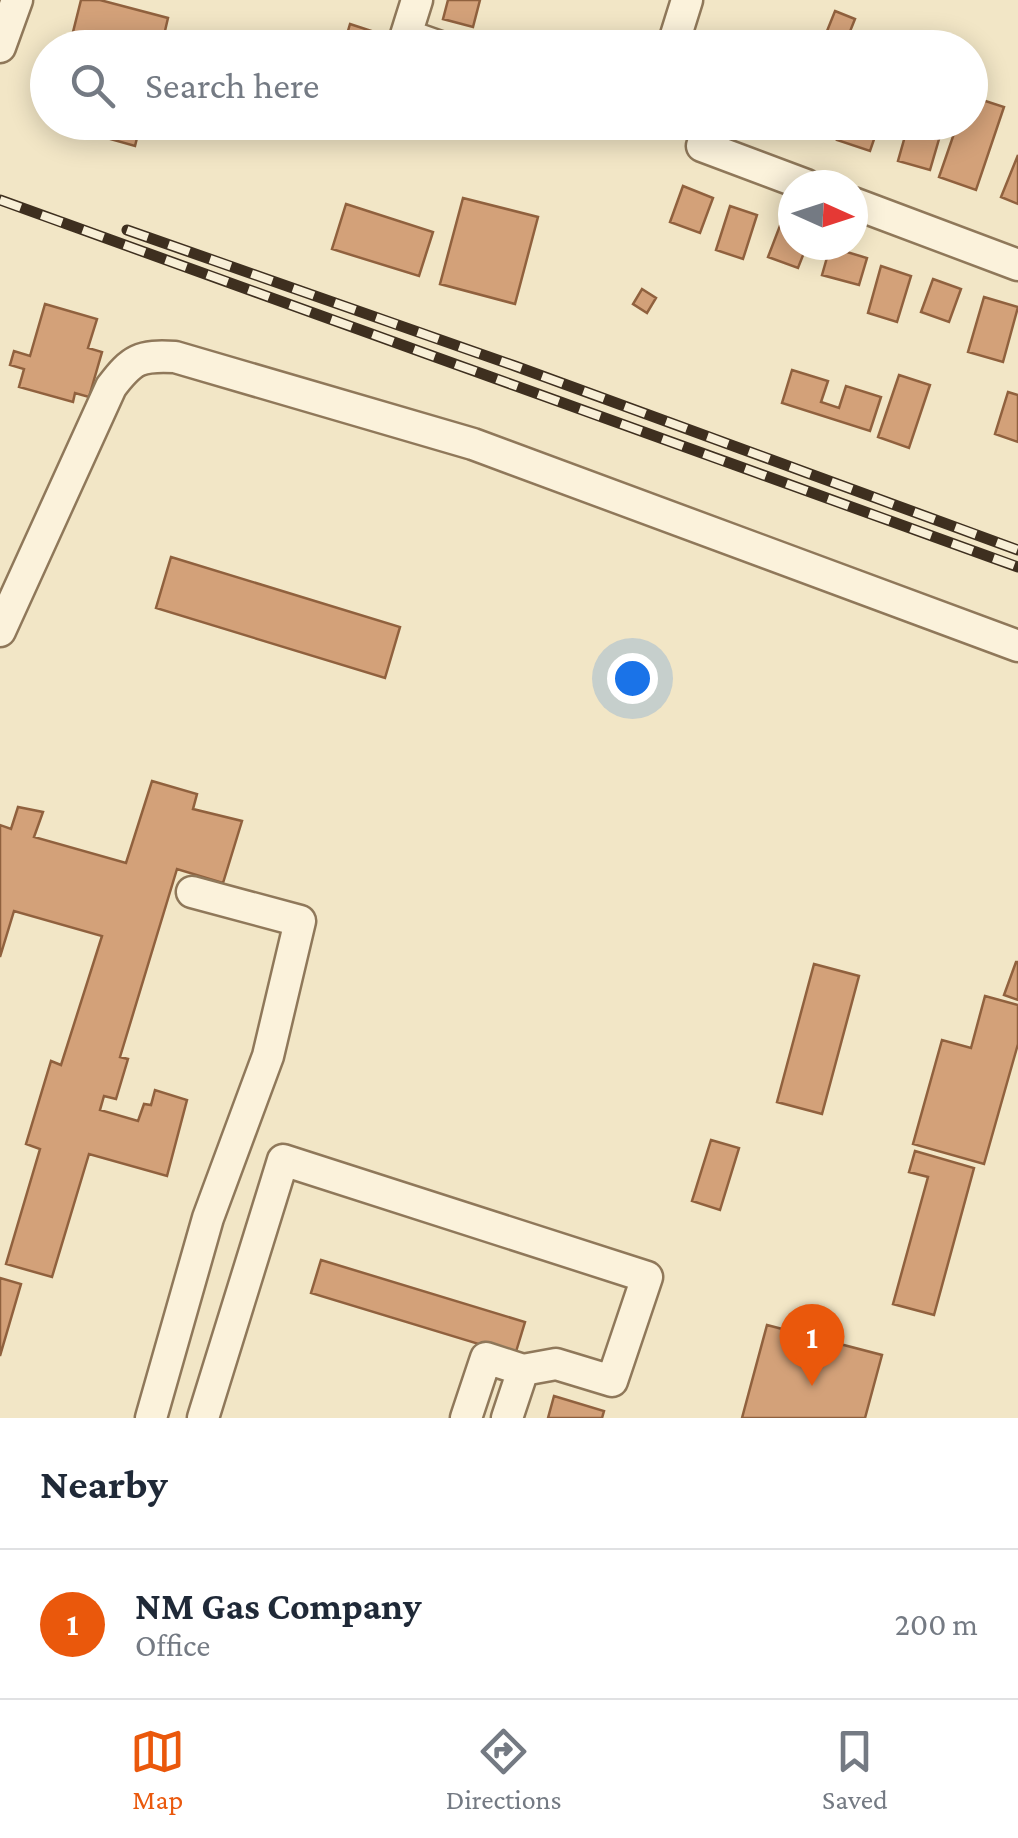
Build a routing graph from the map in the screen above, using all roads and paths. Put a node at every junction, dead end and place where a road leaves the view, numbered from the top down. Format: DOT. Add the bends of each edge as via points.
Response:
graph roads {
  1 [pos="17,0"];
  2 [pos="417,0"];
  3 [pos="687,0"];
  4 [pos="408,30"];
  5 [pos="678,30"];
  6 [pos="0,47"];
  7 [pos="702,146"];
  8 [pos="778,174"];
  9 [pos="868,209"];
  10 [pos="1018,265"];
  11 [pos="0,631"];
  12 [pos="1018,646"];
  13 [pos="192,892"];
  14 [pos="523,1370"];
  15 [pos="151,1418"];
  16 [pos="204,1418"];
  17 [pos="466,1418"];
  18 [pos="508,1418"];
  1 -- 6 [label="street"];
  2 -- 4 [label="street"];
  3 -- 5 [label="street"];
  7 -- 8 [label="street"];
  9 -- 10 [label="street"];
  11 -- 12 [label="street" via="111,386 128,364 150,356 175,357 474,444"];
  13 -- 15 [label="street" via="300,921 268,1056 208,1218"];
  14 -- 16 [label="street" via="556,1364 612,1380 647,1277 283,1160"];
  14 -- 17 [label="street" via="486,1358"];
  14 -- 18 [label="street"];
}
